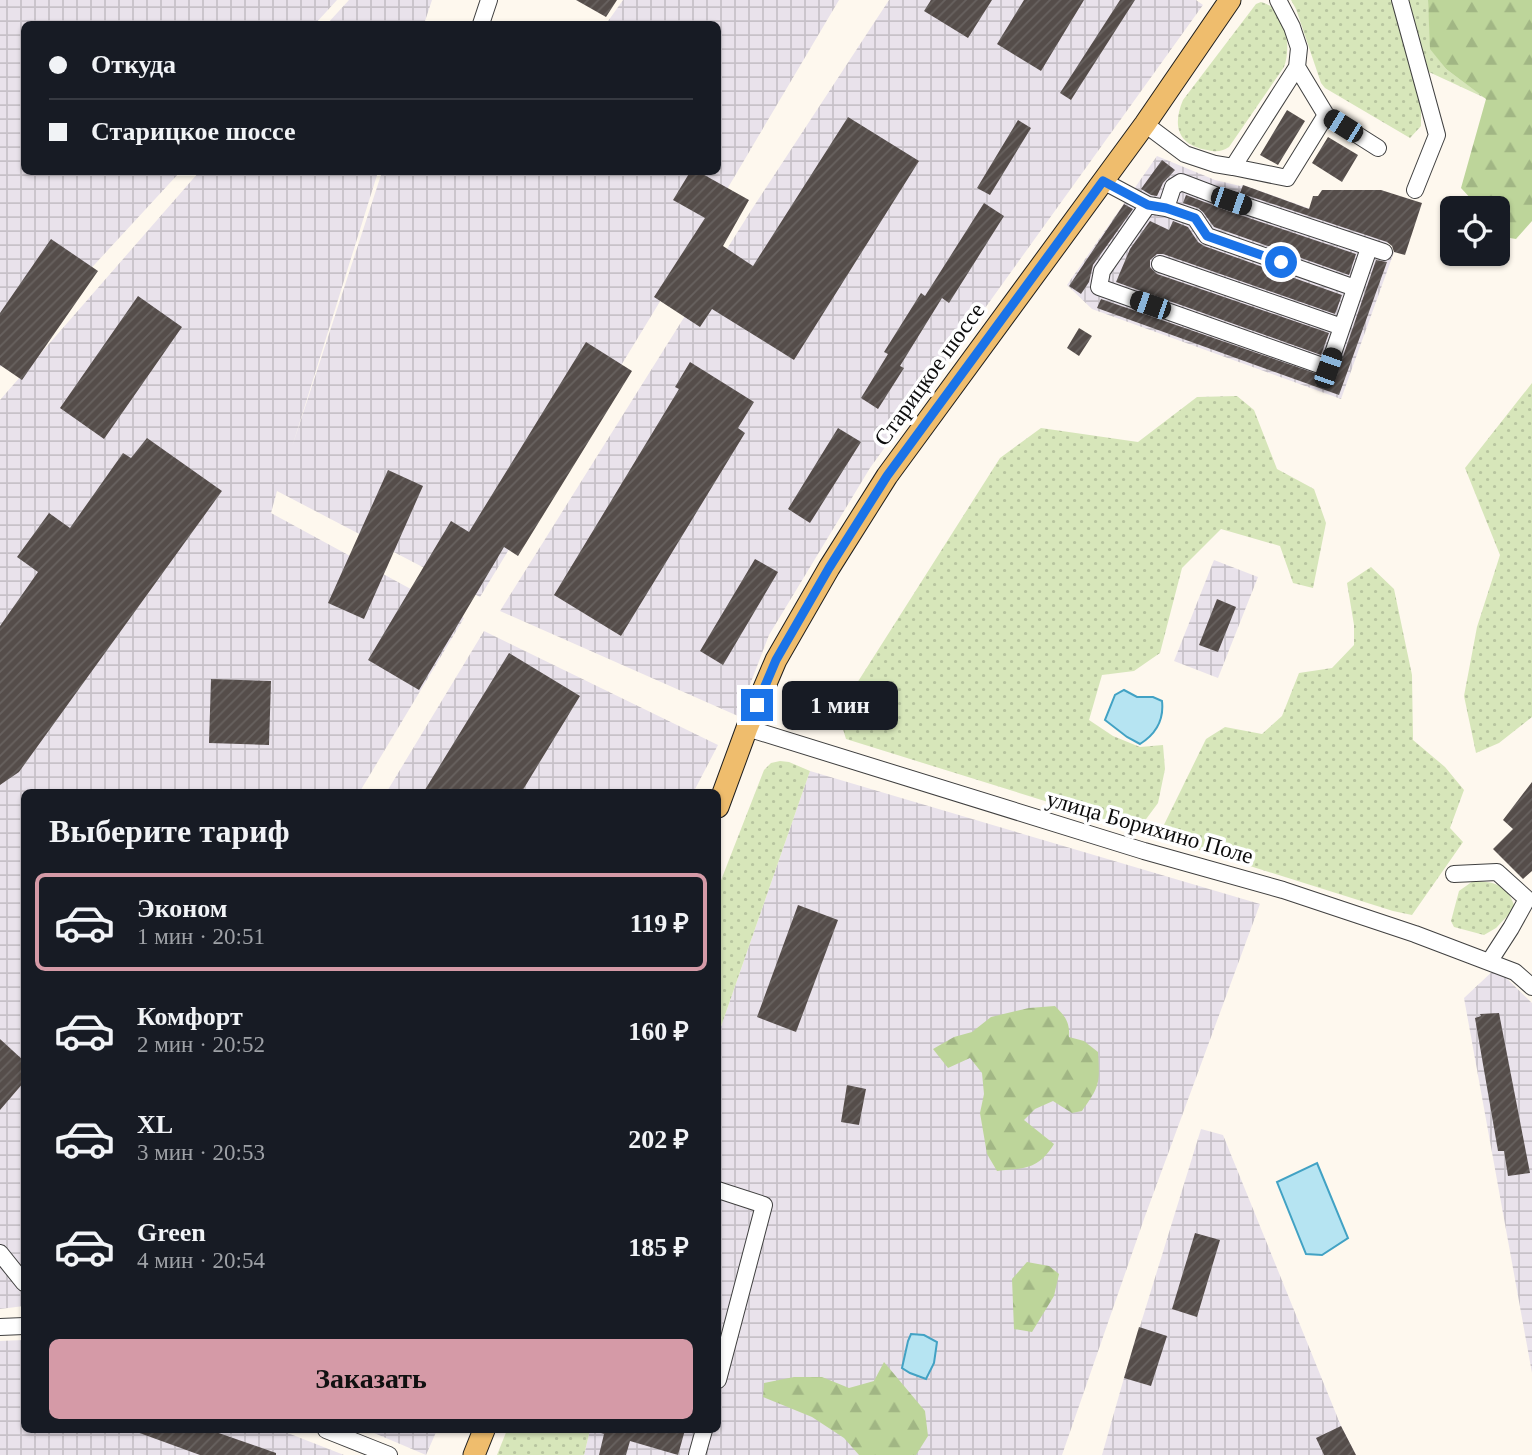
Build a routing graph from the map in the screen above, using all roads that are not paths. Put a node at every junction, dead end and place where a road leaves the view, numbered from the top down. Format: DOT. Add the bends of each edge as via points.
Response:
graph roads {
  1 [pos="489,0"];
  2 [pos="1230,0"];
  3 [pos="1278,0"];
  4 [pos="1400,0"];
  5 [pos="482,21"];
  6 [pos="1297,67"];
  7 [pos="1326,115"];
  8 [pos="1145,124"];
  9 [pos="1378,148"];
  10 [pos="1233,167"];
  11 [pos="1103,181"];
  12 [pos="1415,190"];
  13 [pos="1148,205"];
  14 [pos="1166,208"];
  15 [pos="1160,264"];
  16 [pos="1356,288"];
  17 [pos="1342,327"];
  18 [pos="747,728"];
  19 [pos="721,799"];
  20 [pos="1454,874"];
  21 [pos="1489,962"];
  22 [pos="1532,987"];
  23 [pos="721,1191"];
  24 [pos="0,1253"];
  25 [pos="21,1279"];
  26 [pos="21,1325"];
  27 [pos="0,1327"];
  28 [pos="721,1369"];
  29 [pos="334,1433"];
  30 [pos="483,1433"];
  31 [pos="703,1433"];
  32 [pos="389,1455"];
  33 [pos="474,1455"];
  34 [pos="697,1455"];
  1 -- 5 [label="street"];
  2 -- 8 [label="main road, Старицкое шоссе"];
  3 -- 6 [label="street" via="1299,48"];
  4 -- 12 [label="street" via="1437,135"];
  6 -- 7 [label="street"];
  6 -- 10 [label="street"];
  7 -- 9 [label="street"];
  7 -- 10 [label="street" via="1287,178"];
  8 -- 10 [label="street" via="1185,154"];
  8 -- 11 [label="main road, Старицкое шоссе"];
  11 -- 13 [label="street"];
  11 -- 18 [label="main road, Старицкое шоссе" via="887,476 776,660"];
  13 -- 14 [label="street"];
  13 -- 17 [label="street" via="1102,271 1099,287 1328,368"];
  14 -- 16 [label="street" via="1195,218 1207,236"];
  14 -- 16 [label="street" via="1173,187 1181,182 1376,250"];
  15 -- 17 [label="street"];
  16 -- 17 [label="street"];
  18 -- 19 [label="main road, Старицкое шоссе"];
  18 -- 21 [label="street, улица Борихино Поле" via="1283,890"];
  20 -- 21 [label="street" via="1497,872 1527,899"];
  21 -- 22 [label="street, улица Борихино Поле" via="1515,972"];
  23 -- 28 [label="street" via="764,1205"];
  24 -- 25 [label="street"];
  26 -- 27 [label="street"];
  29 -- 32 [label="street"];
  30 -- 33 [label="main road"];
  31 -- 34 [label="street"];
}
